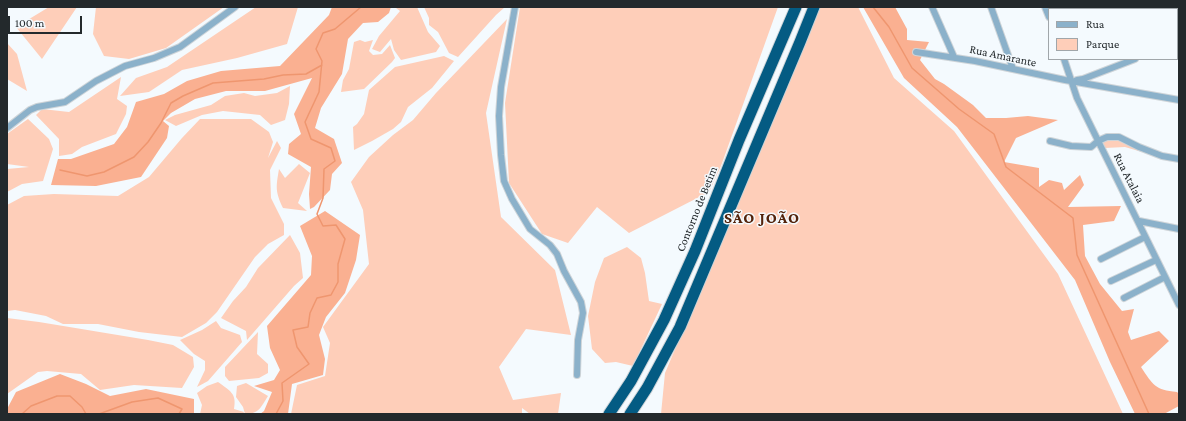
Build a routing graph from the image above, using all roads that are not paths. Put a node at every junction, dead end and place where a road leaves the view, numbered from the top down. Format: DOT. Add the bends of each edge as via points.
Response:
graph roads {
  1 [pos="235,7"];
  2 [pos="515,7"];
  3 [pos="796,7"];
  4 [pos="814,7"];
  5 [pos="932,7"];
  6 [pos="991,7"];
  7 [pos="916,52"];
  8 [pos="954,57"];
  9 [pos="1064,60"];
  10 [pos="1132,60"];
  11 [pos="1012,69"];
  12 [pos="1072,81"];
  13 [pos="1179,100"];
  14 [pos="7,128"];
  15 [pos="1098,141"];
  16 [pos="1050,142"];
  17 [pos="1179,159"];
  18 [pos="1139,221"];
  19 [pos="1179,229"];
  20 [pos="1145,237"];
  21 [pos="1101,259"];
  22 [pos="1156,260"];
  23 [pos="1165,277"];
  24 [pos="1111,281"];
  25 [pos="1124,298"];
  26 [pos="1179,305"];
  27 [pos="577,375"];
  28 [pos="609,414"];
  29 [pos="630,414"];
  1 -- 14 [label="street" via="180,47 126,66 96,81 66,102 30,110"];
  2 -- 27 [label="street" via="498,116 504,181 530,229 557,254 581,302 583,313 578,340"];
  3 -- 28 [label="highway, Contorno de Betim" via="664,320 631,381"];
  4 -- 29 [label="highway" via="680,327"];
  5 -- 8 [label="street"];
  6 -- 11 [label="street"];
  7 -- 8 [label="street, Rua Amarante"];
  8 -- 11 [label="street, Rua Amarante"];
  9 -- 12 [label="street, Rua Atalaia"];
  10 -- 12 [label="street"];
  11 -- 12 [label="street, Rua Amarante"];
  12 -- 13 [label="street, Rua Amarante"];
  12 -- 15 [label="street, Rua Atalaia" via="1077,98"];
  15 -- 16 [label="street" via="1091,147"];
  15 -- 17 [label="street" via="1119,136 1162,156"];
  15 -- 18 [label="street, Rua Atalaia"];
  18 -- 19 [label="street"];
  18 -- 20 [label="street, Rua Atalaia"];
  20 -- 21 [label="street"];
  20 -- 22 [label="street, Rua Atalaia"];
  22 -- 23 [label="street, Rua Atalaia"];
  22 -- 24 [label="street"];
  23 -- 25 [label="street"];
  23 -- 26 [label="street, Rua Atalaia"];
}
